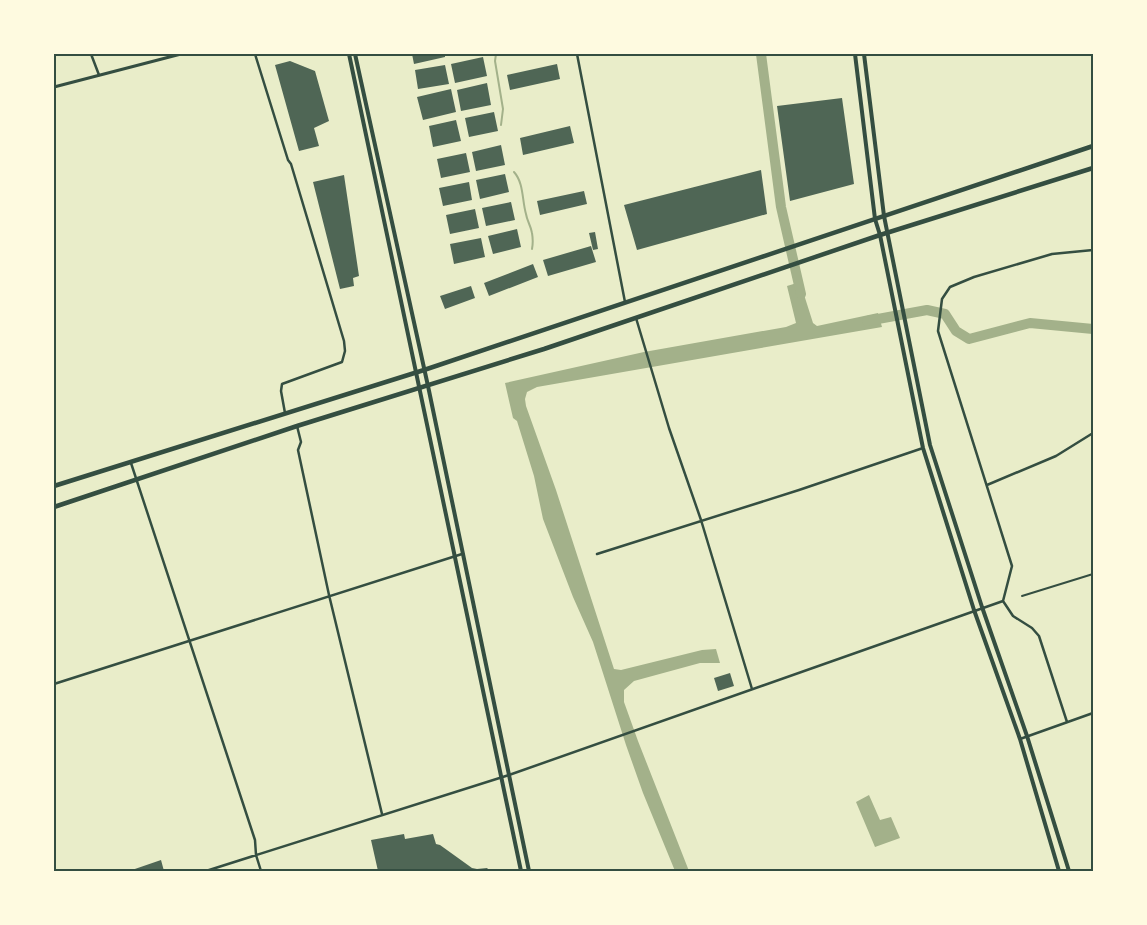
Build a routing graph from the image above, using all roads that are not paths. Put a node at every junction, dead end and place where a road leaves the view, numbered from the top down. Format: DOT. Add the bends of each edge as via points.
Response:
graph roads {
  1 [pos="91,54"];
  2 [pos="181,54"];
  3 [pos="255,54"];
  4 [pos="349,54"];
  5 [pos="356,54"];
  6 [pos="577,54"];
  7 [pos="855,54"];
  8 [pos="864,54"];
  9 [pos="99,75"];
  10 [pos="54,86"];
  11 [pos="1093,146"];
  12 [pos="1093,168"];
  13 [pos="884,216"];
  14 [pos="875,219"];
  15 [pos="888,232"];
  16 [pos="880,235"];
  17 [pos="1093,250"];
  18 [pos="626,303"];
  19 [pos="635,317"];
  20 [pos="424,370"];
  21 [pos="416,372"];
  22 [pos="428,386"];
  23 [pos="420,388"];
  24 [pos="285,413"];
  25 [pos="297,426"];
  26 [pos="1093,433"];
  27 [pos="923,448"];
  28 [pos="130,461"];
  29 [pos="136,480"];
  30 [pos="987,485"];
  31 [pos="54,486"];
  32 [pos="54,507"];
  33 [pos="701,520"];
  34 [pos="462,554"];
  35 [pos="597,554"];
  36 [pos="454,556"];
  37 [pos="1093,574"];
  38 [pos="329,595"];
  39 [pos="1022,596"];
  40 [pos="1003,601"];
  41 [pos="982,608"];
  42 [pos="974,610"];
  43 [pos="189,640"];
  44 [pos="54,684"];
  45 [pos="752,689"];
  46 [pos="1093,713"];
  47 [pos="1067,722"];
  48 [pos="1027,736"];
  49 [pos="1020,739"];
  50 [pos="509,775"];
  51 [pos="502,778"];
  52 [pos="382,814"];
  53 [pos="256,856"];
  54 [pos="206,871"];
  55 [pos="261,871"];
  56 [pos="521,871"];
  57 [pos="529,871"];
  58 [pos="1059,871"];
  59 [pos="1069,871"];
  1 -- 9 [label="street"];
  2 -- 9 [label="street"];
  3 -- 24 [label="street" via="291,164 345,351 342,362 282,384"];
  4 -- 21 [label="main road"];
  5 -- 20 [label="main road"];
  6 -- 18 [label="street"];
  7 -- 14 [label="main road"];
  8 -- 13 [label="main road"];
  9 -- 10 [label="street"];
  11 -- 13 [label="highway"];
  12 -- 15 [label="highway"];
  13 -- 14 [label="highway"];
  13 -- 15 [label="main road"];
  14 -- 16 [label="main road"];
  14 -- 18 [label="highway"];
  15 -- 16 [label="highway"];
  15 -- 41 [label="main road" via="930,445"];
  16 -- 19 [label="highway"];
  16 -- 27 [label="main road"];
  17 -- 30 [label="street" via="1052,254 974,277 950,287 942,301 938,331"];
  18 -- 20 [label="highway"];
  19 -- 22 [label="highway"];
  19 -- 33 [label="street"];
  20 -- 21 [label="highway"];
  20 -- 22 [label="main road"];
  21 -- 23 [label="main road"];
  21 -- 24 [label="highway"];
  22 -- 23 [label="highway"];
  22 -- 34 [label="main road"];
  23 -- 25 [label="highway"];
  23 -- 36 [label="main road"];
  24 -- 28 [label="highway"];
  25 -- 29 [label="highway"];
  25 -- 38 [label="street" via="301,442 298,450"];
  26 -- 30 [label="street" via="1056,456"];
  27 -- 33 [label="street"];
  27 -- 42 [label="main road"];
  28 -- 29 [label="street"];
  28 -- 31 [label="highway"];
  29 -- 32 [label="highway"];
  29 -- 43 [label="street"];
  30 -- 40 [label="street" via="1012,566"];
  33 -- 35 [label="street"];
  33 -- 45 [label="street"];
  34 -- 36 [label="street"];
  34 -- 50 [label="main road"];
  36 -- 38 [label="street"];
  36 -- 51 [label="main road"];
  37 -- 39 [label="street"];
  38 -- 43 [label="street"];
  38 -- 52 [label="street"];
  40 -- 41 [label="street"];
  40 -- 47 [label="street" via="1013,616 1039,636"];
  41 -- 42 [label="street"];
  41 -- 48 [label="main road"];
  42 -- 45 [label="street"];
  42 -- 49 [label="main road"];
  43 -- 44 [label="street"];
  43 -- 53 [label="street" via="255,840"];
  45 -- 50 [label="street"];
  46 -- 47 [label="street"];
  47 -- 48 [label="street"];
  48 -- 49 [label="street"];
  48 -- 59 [label="main road"];
  49 -- 58 [label="main road"];
  50 -- 51 [label="street"];
  50 -- 57 [label="main road"];
  51 -- 52 [label="street"];
  51 -- 56 [label="main road"];
  52 -- 53 [label="street"];
  53 -- 54 [label="street"];
  53 -- 55 [label="street"];
}
